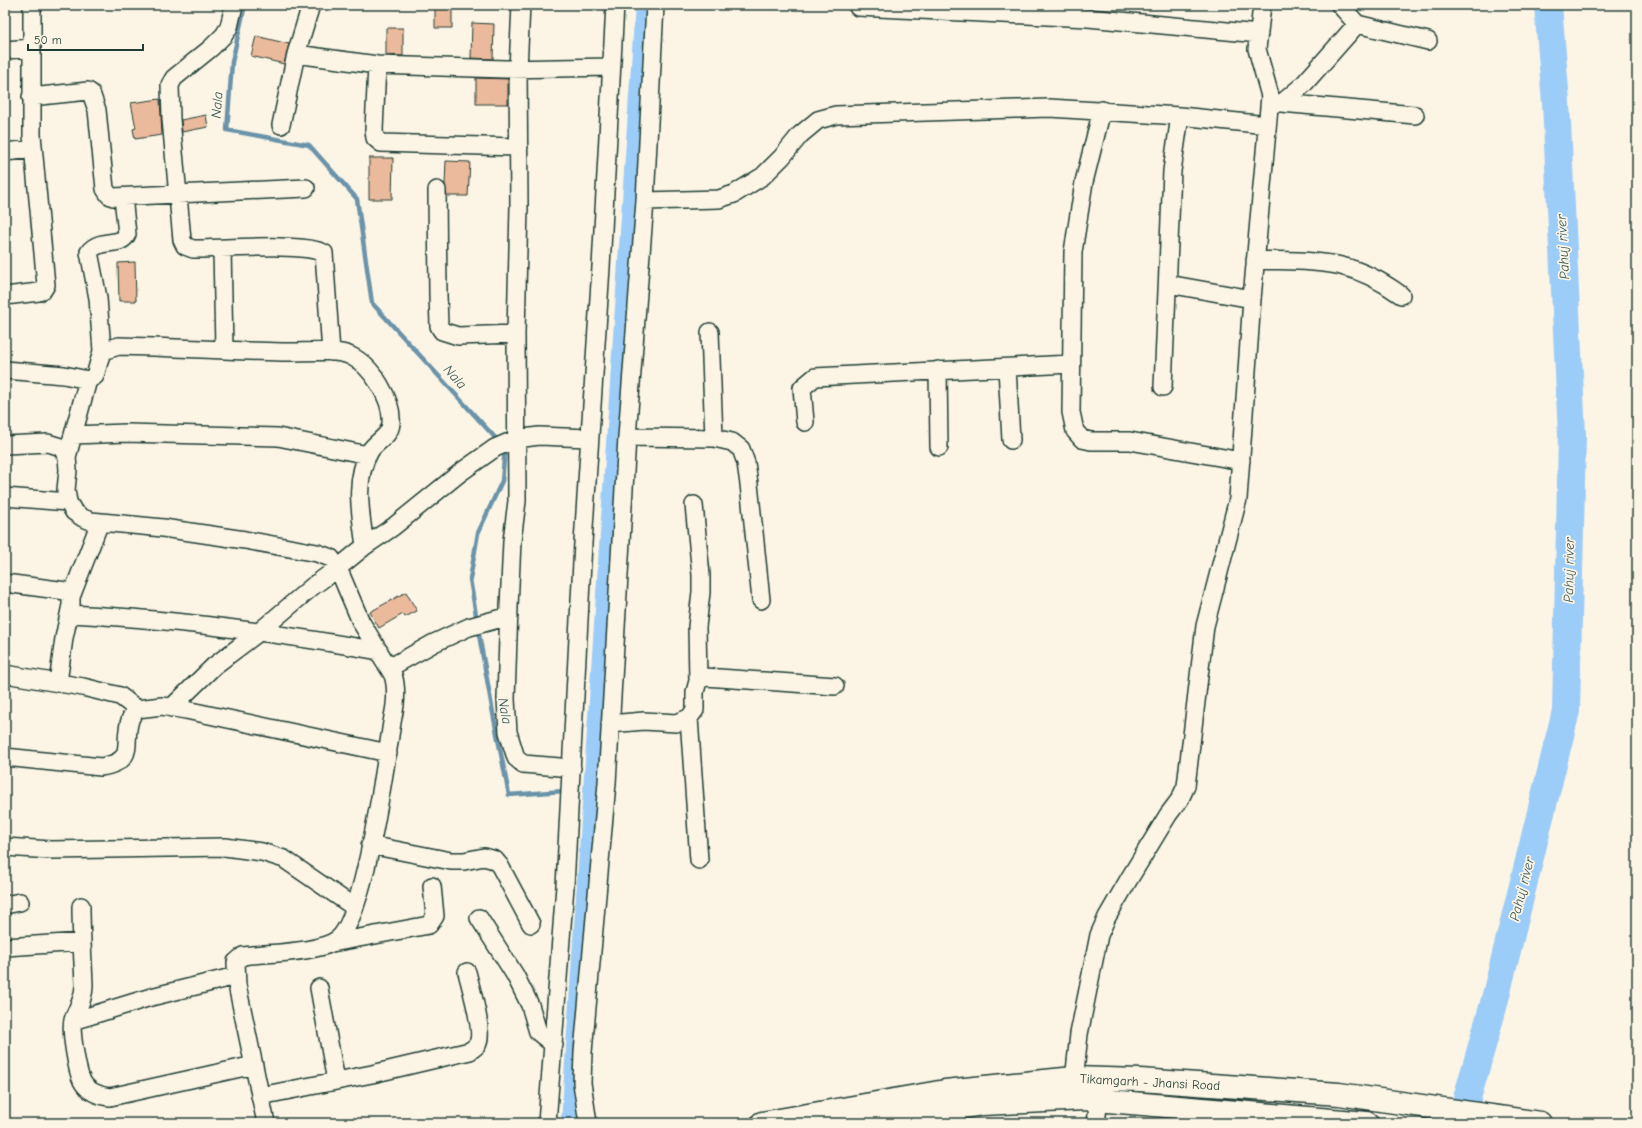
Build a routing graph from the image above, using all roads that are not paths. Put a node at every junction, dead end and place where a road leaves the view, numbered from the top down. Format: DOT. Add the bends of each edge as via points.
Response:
graph roads {
  1 [pos="32,5"];
  2 [pos="234,5"];
  3 [pos="311,5"];
  4 [pos="521,5"];
  5 [pos="615,5"];
  6 [pos="655,5"];
  7 [pos="1262,5"];
  8 [pos="1340,5"];
  9 [pos="858,8"];
  10 [pos="910,8"];
  11 [pos="1003,10"];
  12 [pos="1358,24"];
  13 [pos="1259,34"];
  14 [pos="1428,42"];
  15 [pos="32,48"];
  16 [pos="5,50"];
  17 [pos="296,54"];
  18 [pos="377,64"];
  19 [pos="611,67"];
  20 [pos="518,69"];
  21 [pos="31,97"];
  22 [pos="1276,103"];
  23 [pos="1102,110"];
  24 [pos="1415,114"];
  25 [pos="1180,116"];
  26 [pos="280,125"];
  27 [pos="1267,125"];
  28 [pos="519,147"];
  29 [pos="33,149"];
  30 [pos="5,152"];
  31 [pos="306,188"];
  32 [pos="436,190"];
  33 [pos="177,194"];
  34 [pos="123,196"];
  35 [pos="645,201"];
  36 [pos="222,249"];
  37 [pos="1255,260"];
  38 [pos="1168,284"];
  39 [pos="1401,295"];
  40 [pos="5,296"];
  41 [pos="1252,299"];
  42 [pos="710,332"];
  43 [pos="516,334"];
  44 [pos="224,349"];
  45 [pos="102,351"];
  46 [pos="331,352"];
  47 [pos="1072,364"];
  48 [pos="1007,368"];
  49 [pos="5,370"];
  50 [pos="938,370"];
  51 [pos="88,380"];
  52 [pos="1162,387"];
  53 [pos="805,422"];
  54 [pos="73,435"];
  55 [pos="627,437"];
  56 [pos="589,438"];
  57 [pos="714,438"];
  58 [pos="1011,440"];
  59 [pos="507,443"];
  60 [pos="5,445"];
  61 [pos="939,447"];
  62 [pos="368,455"];
  63 [pos="67,457"];
  64 [pos="1241,461"];
  65 [pos="5,497"];
  66 [pos="68,502"];
  67 [pos="694,505"];
  68 [pos="100,522"];
  69 [pos="365,546"];
  70 [pos="338,568"];
  71 [pos="5,584"];
  72 [pos="71,597"];
  73 [pos="761,600"];
  74 [pos="70,614"];
  75 [pos="509,616"];
  76 [pos="259,632"];
  77 [pos="379,651"];
  78 [pos="389,668"];
  79 [pos="5,674"];
  80 [pos="698,681"];
  81 [pos="58,683"];
  82 [pos="835,686"];
  83 [pos="171,708"];
  84 [pos="137,709"];
  85 [pos="689,718"];
  86 [pos="610,724"];
  87 [pos="388,753"];
  88 [pos="5,757"];
  89 [pos="571,775"];
  90 [pos="370,845"];
  91 [pos="5,847"];
  92 [pos="698,860"];
  93 [pos="432,886"];
  94 [pos="81,906"];
  95 [pos="354,907"];
  96 [pos="479,918"];
  97 [pos="531,924"];
  98 [pos="82,942"];
  99 [pos="332,943"];
  100 [pos="5,947"];
  101 [pos="467,972"];
  102 [pos="236,976"];
  103 [pos="319,988"];
  104 [pos="73,1021"];
  105 [pos="554,1045"];
  106 [pos="254,1065"];
  107 [pos="1074,1078"];
  108 [pos="336,1081"];
  109 [pos="260,1096"];
  110 [pos="1099,1099"];
  111 [pos="1072,1100"];
  112 [pos="1363,1122"];
  113 [pos="266,1123"];
  114 [pos="547,1123"];
  115 [pos="588,1123"];
  116 [pos="762,1123"];
  117 [pos="864,1123"];
  118 [pos="1096,1123"];
  119 [pos="1540,1123"];
  1 -- 15 [label="street"];
  2 -- 33 [label="street" via="229,28 224,35 174,78 170,85"];
  3 -- 17 [label="street"];
  4 -- 20 [label="street"];
  5 -- 19 [label="street"];
  6 -- 35 [label="street"];
  7 -- 13 [label="street"];
  8 -- 12 [label="street"];
  9 -- 10 [label="street"];
  10 -- 11 [label="street"];
  11 -- 13 [label="street"];
  12 -- 14 [label="street"];
  12 -- 22 [label="street" via="1303,85"];
  13 -- 22 [label="street" via="1258,50"];
  15 -- 16 [label="street"];
  15 -- 21 [label="street"];
  17 -- 18 [label="street"];
  17 -- 26 [label="street"];
  18 -- 20 [label="street"];
  18 -- 28 [label="street" via="374,130 375,138 380,143"];
  19 -- 20 [label="street"];
  19 -- 56 [label="street"];
  20 -- 28 [label="street"];
  21 -- 29 [label="street"];
  21 -- 34 [label="street" via="88,91 91,93 97,110 105,189 109,195"];
  22 -- 24 [label="street"];
  22 -- 27 [label="street"];
  23 -- 25 [label="street"];
  23 -- 35 [label="street" via="1049,108 836,114 818,120 800,135 782,158 763,176 734,194 719,199"];
  23 -- 47 [label="street" via="1084,182 1073,252"];
  25 -- 27 [label="street"];
  25 -- 38 [label="street" via="1172,171"];
  27 -- 37 [label="street"];
  28 -- 43 [label="street"];
  29 -- 30 [label="street"];
  29 -- 40 [label="street" via="46,285 44,290 39,292"];
  31 -- 33 [label="street"];
  32 -- 43 [label="street" via="439,326 442,331 458,336"];
  33 -- 34 [label="street"];
  33 -- 36 [label="street" via="179,224 185,246 193,249"];
  34 -- 45 [label="street" via="125,238 94,246 89,252 98,298"];
  35 -- 55 [label="street"];
  36 -- 44 [label="street"];
  36 -- 46 [label="street" via="299,248 324,253"];
  37 -- 39 [label="street" via="1319,261 1344,266 1384,283"];
  37 -- 41 [label="street"];
  38 -- 41 [label="street"];
  38 -- 52 [label="street"];
  41 -- 64 [label="street"];
  42 -- 57 [label="street"];
  43 -- 59 [label="street"];
  44 -- 45 [label="street" via="119,346"];
  44 -- 46 [label="street"];
  45 -- 51 [label="street" via="95,376"];
  46 -- 62 [label="street" via="350,356 363,363 387,398 391,424 385,438"];
  47 -- 48 [label="street"];
  47 -- 64 [label="street" via="1072,412 1075,430 1082,438 1102,443 1130,441"];
  48 -- 50 [label="street"];
  48 -- 58 [label="street"];
  49 -- 51 [label="street" via="64,375"];
  50 -- 53 [label="street" via="815,377 802,388"];
  50 -- 61 [label="street"];
  51 -- 54 [label="street"];
  54 -- 62 [label="street" via="126,433 278,436"];
  54 -- 63 [label="street"];
  55 -- 57 [label="street"];
  55 -- 86 [label="street"];
  56 -- 59 [label="street" via="539,436"];
  56 -- 89 [label="street"];
  57 -- 73 [label="street" via="732,442 741,449 746,463"];
  59 -- 69 [label="street" via="461,472 393,527"];
  59 -- 75 [label="street" via="517,501 512,541"];
  60 -- 63 [label="street" via="48,443 61,447"];
  62 -- 69 [label="street" via="360,482"];
  63 -- 66 [label="street"];
  64 -- 107 [label="street" via="1238,499 1205,626 1186,786 1107,917 1099,936 1079,1034"];
  65 -- 66 [label="street"];
  66 -- 68 [label="street" via="74,512 83,518"];
  67 -- 80 [label="street" via="701,575 697,627"];
  68 -- 70 [label="street" via="163,528 316,553 331,558"];
  68 -- 72 [label="street"];
  69 -- 70 [label="street"];
  70 -- 76 [label="street"];
  70 -- 77 [label="street" via="361,622"];
  71 -- 72 [label="street" via="66,591"];
  72 -- 74 [label="street"];
  74 -- 76 [label="street" via="124,617"];
  74 -- 81 [label="street"];
  75 -- 78 [label="street" via="469,627"];
  75 -- 89 [label="street" via="506,706 508,732 516,758 523,764"];
  76 -- 77 [label="street"];
  76 -- 83 [label="street" via="214,666"];
  77 -- 78 [label="street"];
  78 -- 87 [label="street" via="395,683 395,698"];
  79 -- 81 [label="street"];
  80 -- 82 [label="street" via="705,677 714,677"];
  80 -- 85 [label="street" via="694,692 695,710"];
  81 -- 84 [label="street" via="120,696"];
  83 -- 84 [label="street"];
  83 -- 87 [label="street" via="240,720"];
  84 -- 88 [label="street" via="130,719 127,751 114,765 100,767"];
  85 -- 86 [label="street" via="676,723 644,721"];
  85 -- 92 [label="street"];
  86 -- 115 [label="street" via="583,1052 582,1083"];
  87 -- 90 [label="street"];
  89 -- 105 [label="street"];
  90 -- 95 [label="street"];
  90 -- 97 [label="street" via="450,861 490,857 500,866"];
  91 -- 95 [label="street" via="51,850 225,847 262,852 284,859"];
  93 -- 99 [label="street" via="435,916 429,925"];
  94 -- 98 [label="street"];
  95 -- 99 [label="street" via="346,929"];
  96 -- 105 [label="street" via="515,975 530,1005 538,1032"];
  98 -- 100 [label="street"];
  98 -- 104 [label="street" via="84,987 81,1005"];
  99 -- 102 [label="street" via="306,950 243,956 236,962"];
  101 -- 108 [label="street" via="479,1024 479,1039 470,1051"];
  102 -- 104 [label="street" via="151,997"];
  102 -- 106 [label="street"];
  103 -- 108 [label="street"];
  104 -- 106 [label="street" via="73,1035 82,1081 99,1096 147,1089"];
  105 -- 114 [label="street"];
  106 -- 109 [label="street"];
  107 -- 111 [label="street"];
  107 -- 116 [label="street, Tikamgarh - Jhansi Road" via="944,1091"];
  107 -- 119 [label="street, Tikamgarh - Jhansi Road" via="1339,1094"];
  108 -- 109 [label="street"];
  109 -- 113 [label="street"];
  110 -- 111 [label="street"];
  110 -- 112 [label="street"];
  110 -- 118 [label="street"];
  111 -- 117 [label="street" via="982,1104"];
}
